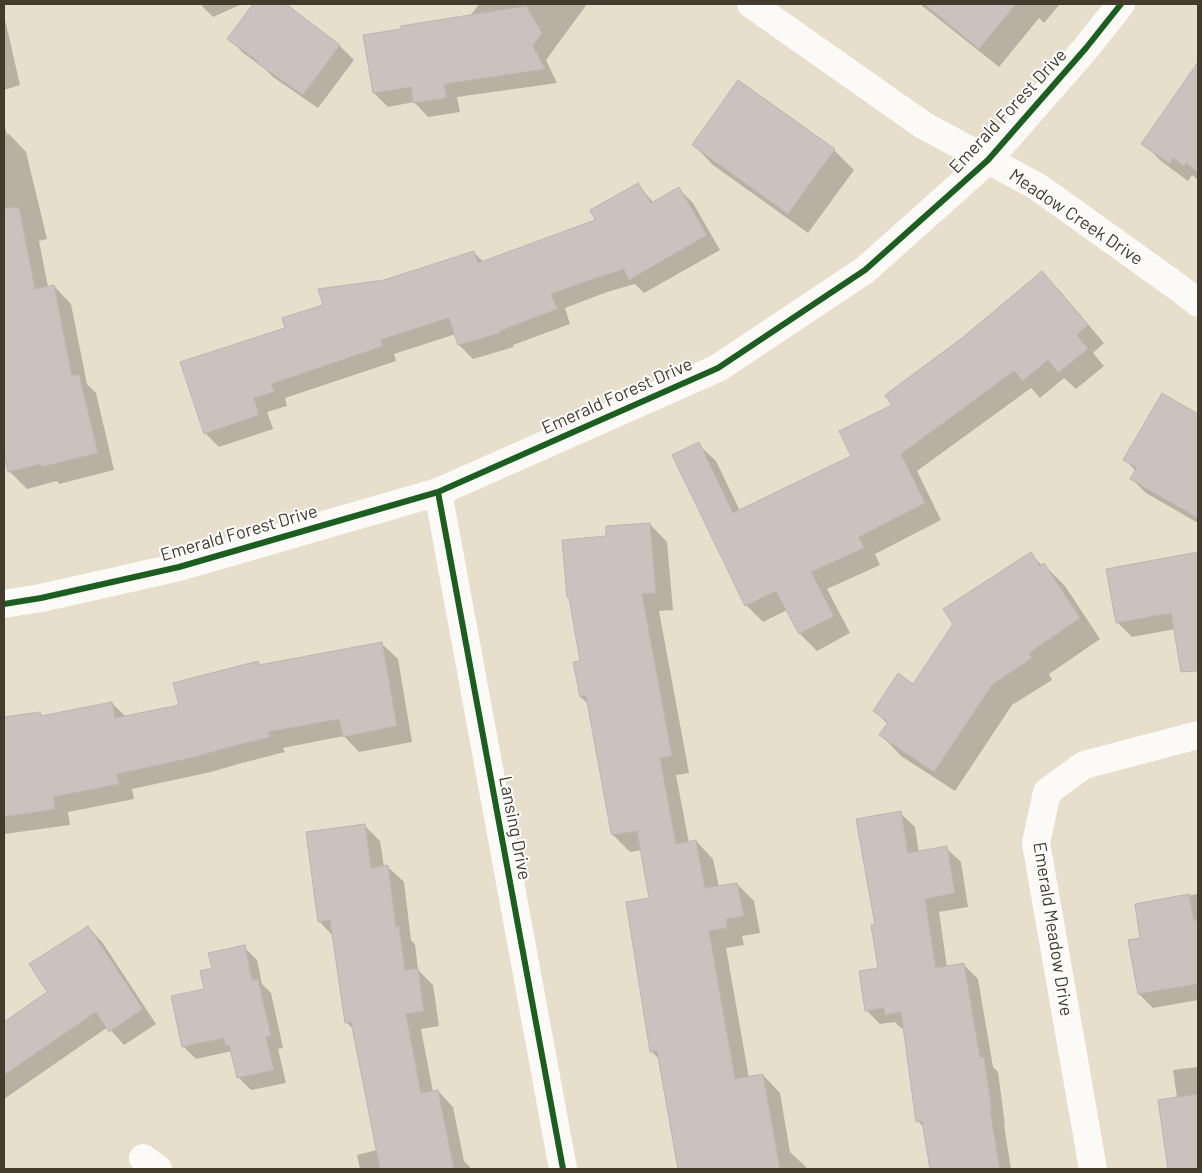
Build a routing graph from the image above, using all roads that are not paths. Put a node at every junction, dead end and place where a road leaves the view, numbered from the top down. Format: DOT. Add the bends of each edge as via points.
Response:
graph roads {
  1 [pos="751,4"];
  2 [pos="1120,4"];
  3 [pos="988,160"];
  4 [pos="1198,303"];
  5 [pos="438,492"];
  6 [pos="4,604"];
  7 [pos="1198,735"];
  8 [pos="563,1169"];
  9 [pos="1093,1169"];
  1 -- 3 [label="street, Meadow Creek Drive" via="923,125"];
  2 -- 3 [label="street, Emerald Forest Drive"];
  3 -- 4 [label="street, Meadow Creek Drive" via="1038,188"];
  3 -- 5 [label="street, Emerald Forest Drive" via="865,270 718,368"];
  5 -- 6 [label="street, Emerald Forest Drive" via="179,567"];
  5 -- 8 [label="street, Lansing Drive"];
  7 -- 9 [label="street, Emerald Meadow Drive" via="1084,765 1047,792 1036,843"];
}
